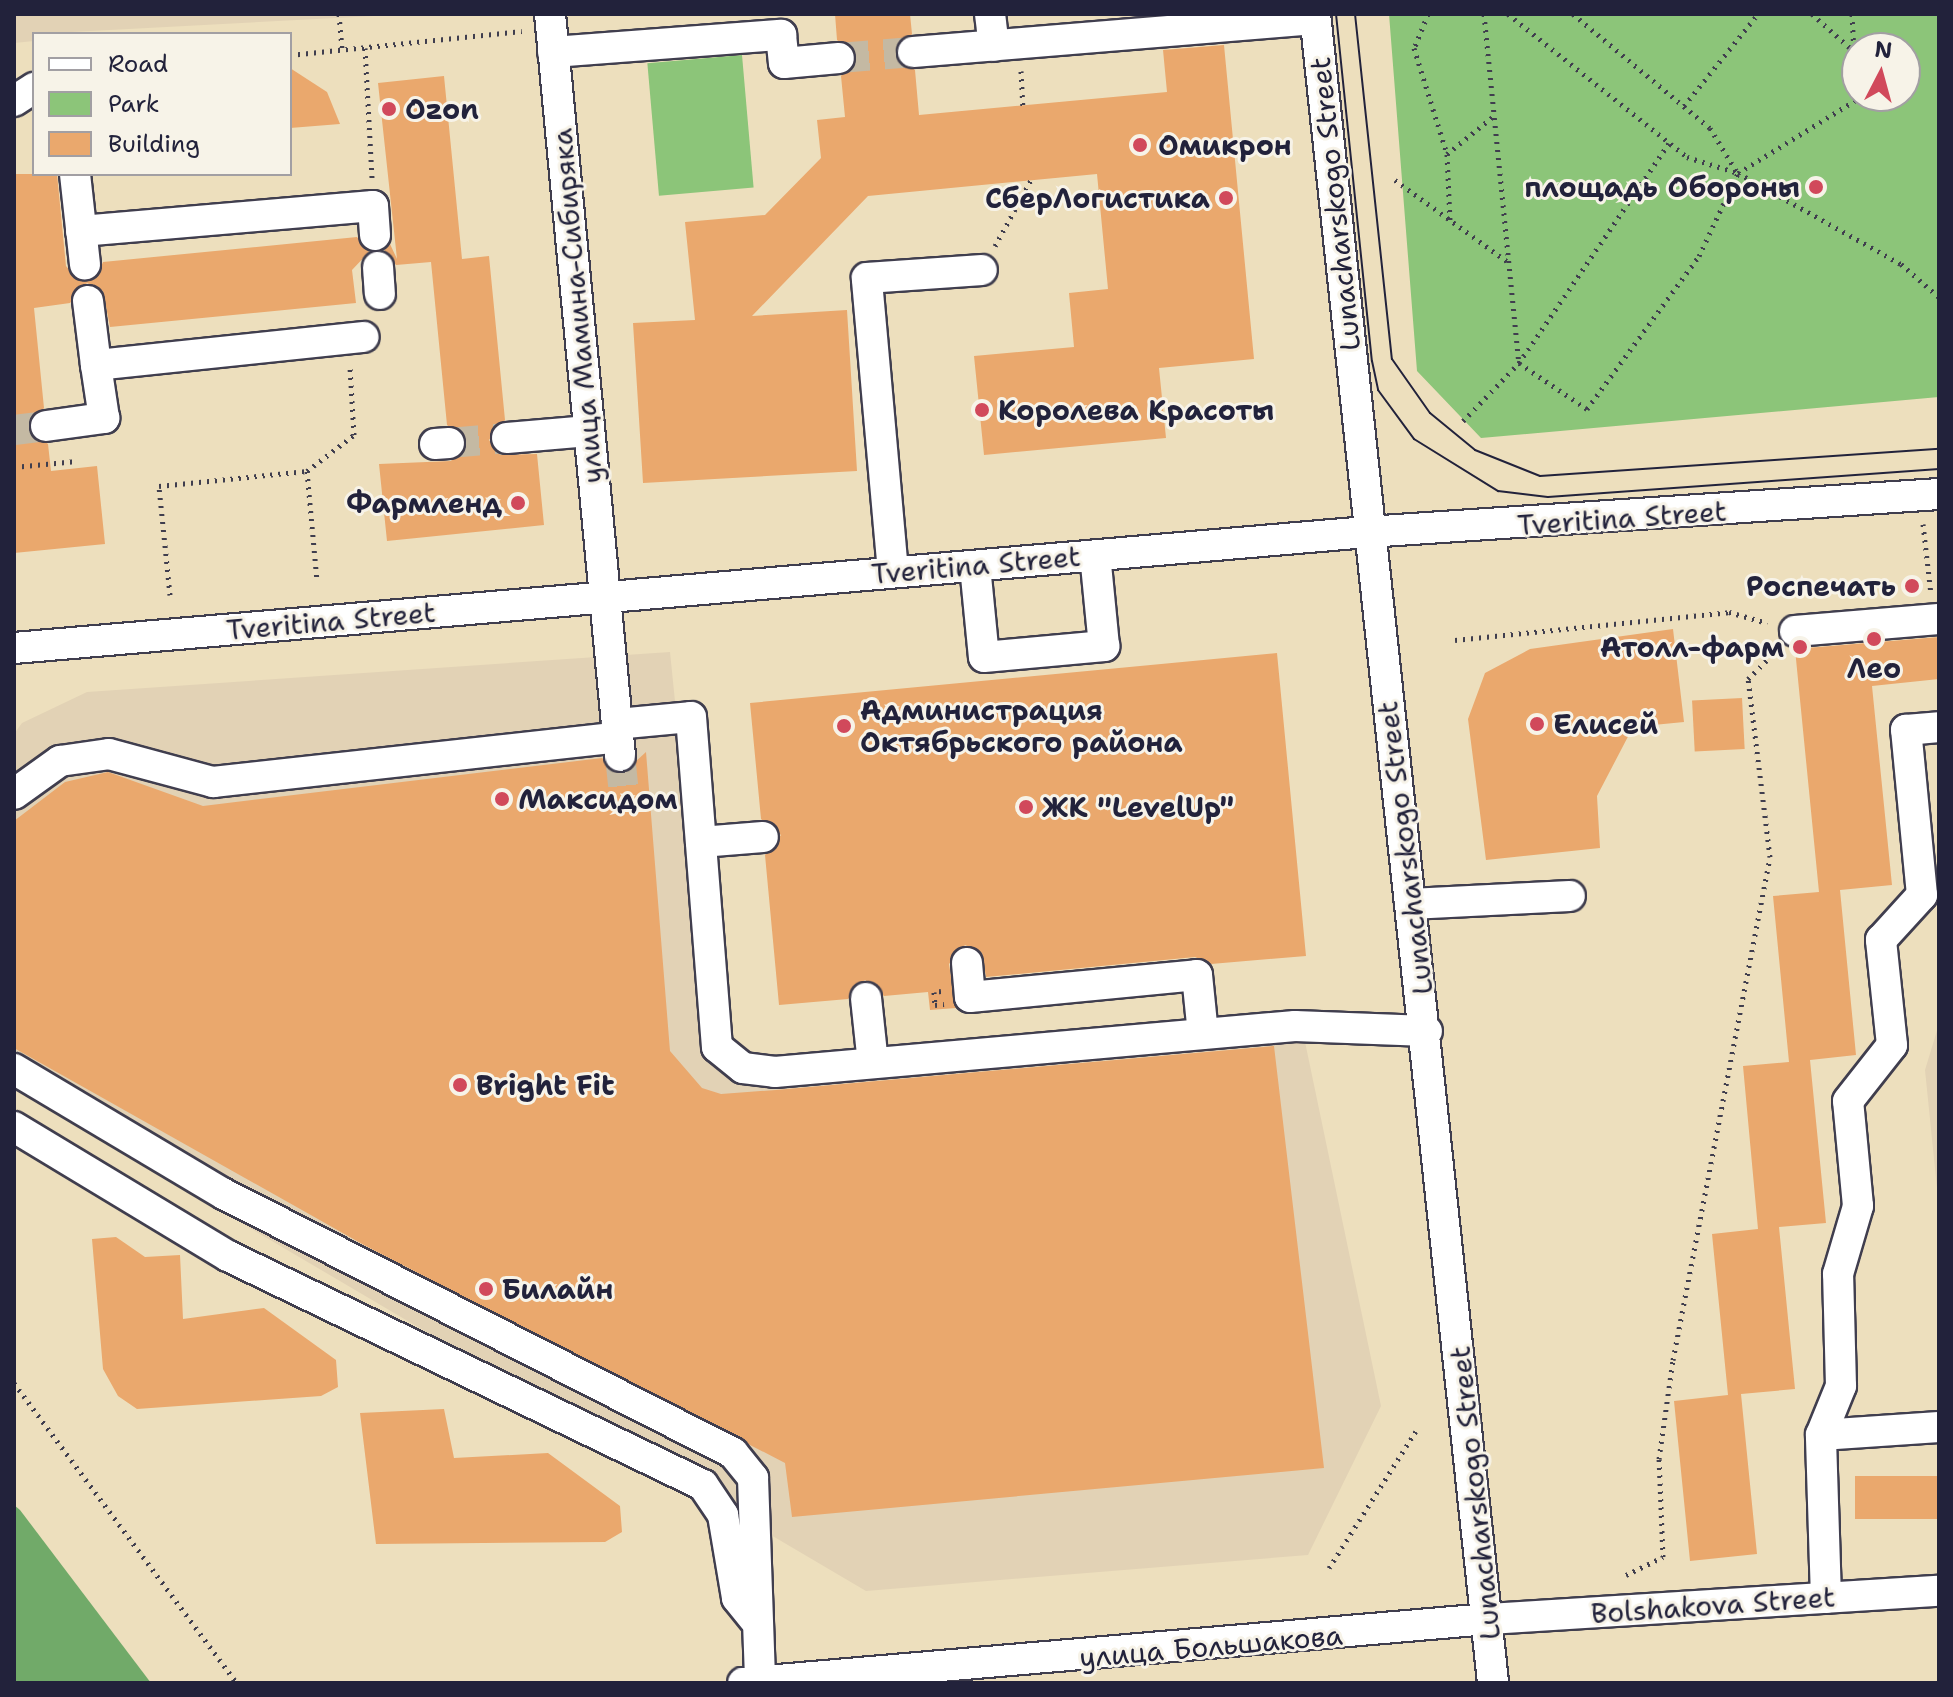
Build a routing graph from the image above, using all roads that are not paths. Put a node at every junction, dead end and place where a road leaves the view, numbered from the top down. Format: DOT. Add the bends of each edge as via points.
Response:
graph roads {
  1 [pos="990,14"];
  2 [pos="1315,16"];
  3 [pos="536,19"];
  4 [pos="780,25"];
  5 [pos="994,46"];
  6 [pos="553,52"];
  7 [pos="913,52"];
  8 [pos="839,58"];
  9 [pos="32,89"];
  10 [pos="14,101"];
  11 [pos="75,176"];
  12 [pos="374,221"];
  13 [pos="81,231"];
  14 [pos="85,264"];
  15 [pos="982,270"];
  16 [pos="88,301"];
  17 [pos="364,337"];
  18 [pos="96,365"];
  19 [pos="46,426"];
  20 [pos="589,431"];
  21 [pos="507,438"];
  22 [pos="1939,494"];
  23 [pos="1367,532"];
  24 [pos="1095,555"];
  25 [pos="975,566"];
  26 [pos="893,572"];
  27 [pos="605,597"];
  28 [pos="1936,619"];
  29 [pos="1795,631"];
  30 [pos="14,648"];
  31 [pos="1939,727"];
  32 [pos="618,739"];
  33 [pos="14,794"];
  34 [pos="763,837"];
  35 [pos="701,842"];
  36 [pos="1570,896"];
  37 [pos="1410,904"];
  38 [pos="967,963"];
  39 [pos="866,998"];
  40 [pos="1427,1031"];
  41 [pos="1203,1034"];
  42 [pos="873,1063"];
  43 [pos="14,1069"];
  44 [pos="14,1127"];
  45 [pos="1939,1427"];
  46 [pos="1821,1435"];
  47 [pos="1939,1591"];
  48 [pos="1826,1598"];
  49 [pos="754,1619"];
  50 [pos="1488,1619"];
  51 [pos="971,1676"];
  52 [pos="752,1681"];
  53 [pos="1493,1683"];
  1 -- 5 [label="street"];
  2 -- 5 [label="street"];
  2 -- 23 [label="street, Lunacharskogo Street"];
  3 -- 6 [label="street, улица Мамина-Сибиряка"];
  4 -- 6 [label="street"];
  4 -- 8 [label="street" via="784,63"];
  5 -- 7 [label="street"];
  6 -- 20 [label="street, улица Мамина-Сибиряка"];
  9 -- 10 [label="street"];
  11 -- 13 [label="street"];
  12 -- 13 [label="street"];
  13 -- 14 [label="street"];
  15 -- 26 [label="street" via="867,278"];
  16 -- 18 [label="street"];
  17 -- 18 [label="street"];
  18 -- 19 [label="street" via="104,418"];
  20 -- 21 [label="street"];
  20 -- 27 [label="street, улица Мамина-Сибиряка"];
  22 -- 23 [label="street, Tveritina Street"];
  23 -- 24 [label="street, Tveritina Street"];
  23 -- 37 [label="street, Lunacharskogo Street"];
  24 -- 25 [label="street, Tveritina Street"];
  24 -- 25 [label="street" via="1104,646 984,657"];
  25 -- 26 [label="street, Tveritina Street"];
  26 -- 27 [label="street, Tveritina Street"];
  27 -- 30 [label="street, Tveritina Street"];
  27 -- 32 [label="street, улица Мамина-Сибиряка"];
  28 -- 29 [label="street"];
  31 -- 46 [label="street" via="1906,730 1922,895 1881,940 1892,1045 1848,1101 1858,1206 1838,1274 1841,1386"];
  32 -- 33 [label="street" via="213,782 109,754 60,761"];
  32 -- 35 [label="street" via="691,717"];
  34 -- 35 [label="street"];
  35 -- 42 [label="street" via="717,1047 743,1068 775,1072"];
  36 -- 37 [label="street"];
  37 -- 40 [label="street, Lunacharskogo Street"];
  38 -- 41 [label="street" via="970,997 1197,975"];
  39 -- 42 [label="street"];
  40 -- 41 [label="street" via="1295,1026"];
  40 -- 50 [label="street, Lunacharskogo Street"];
  41 -- 42 [label="street"];
  43 -- 49 [label="street" via="224,1194 733,1453 753,1478 762,1594"];
  44 -- 49 [label="street" via="228,1256 703,1485 723,1515 737,1598"];
  45 -- 46 [label="street"];
  46 -- 48 [label="street"];
  47 -- 48 [label="street, Bolshakova Street"];
  48 -- 50 [label="street, Bolshakova Street"];
  49 -- 52 [label="street"];
  50 -- 51 [label="street, улица Большакова"];
  50 -- 53 [label="street, Lunacharskogo Street"];
  51 -- 52 [label="street, улица Большакова"];
}
